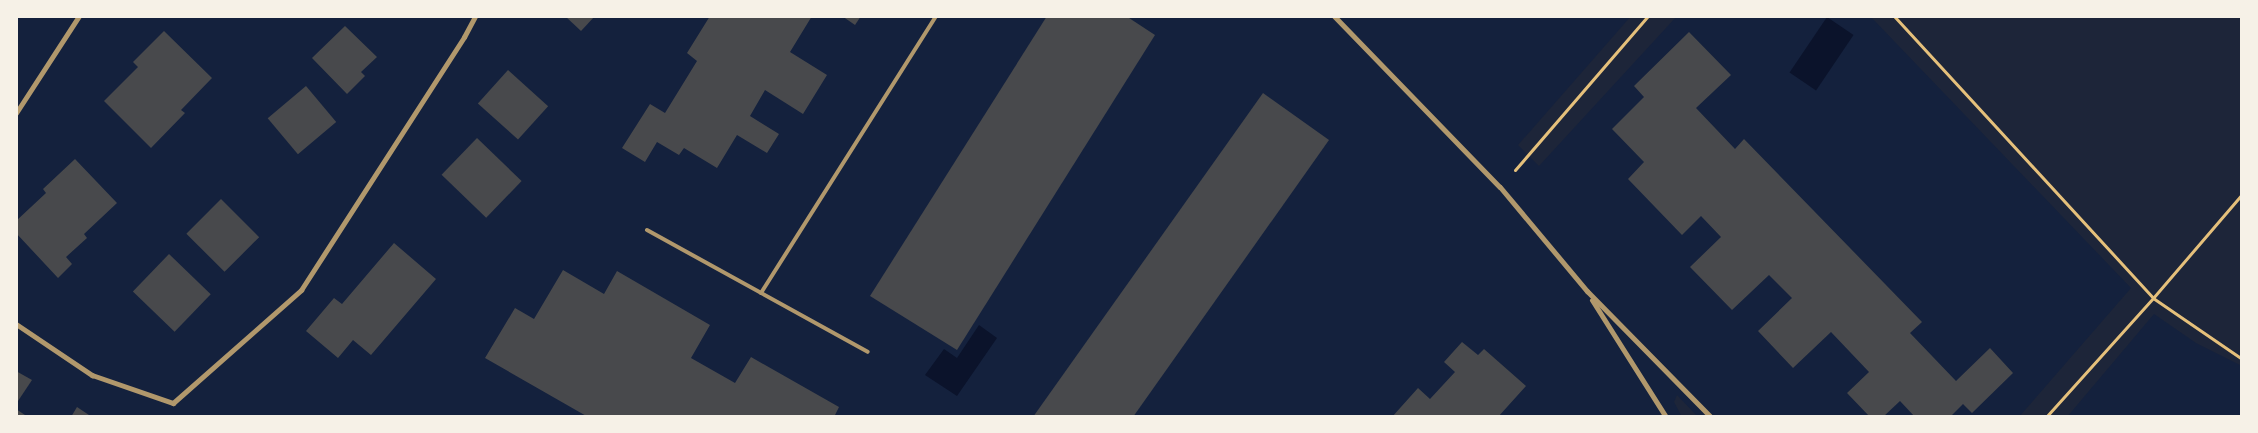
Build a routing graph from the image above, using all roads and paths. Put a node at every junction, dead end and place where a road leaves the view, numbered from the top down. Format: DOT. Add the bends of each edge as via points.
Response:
graph roads {
  1 [pos="79,16"];
  2 [pos="475,16"];
  3 [pos="936,16"];
  4 [pos="1334,16"];
  5 [pos="1648,16"];
  6 [pos="1894,16"];
  7 [pos="16,113"];
  8 [pos="1500,187"];
  9 [pos="2242,194"];
  10 [pos="647,230"];
  11 [pos="1587,291"];
  12 [pos="761,293"];
  13 [pos="2153,298"];
  14 [pos="16,324"];
  15 [pos="868,352"];
  16 [pos="2242,359"];
  17 [pos="1666,417"];
  18 [pos="1712,417"];
  19 [pos="2046,417"];
  1 -- 7 [label="street"];
  2 -- 14 [label="street" via="301,290 173,403 92,375"];
  3 -- 12 [label="lane"];
  4 -- 8 [label="street"];
  5 -- 8 [label="path"];
  6 -- 13 [label="path"];
  8 -- 11 [label="street"];
  9 -- 13 [label="path"];
  10 -- 12 [label="lane"];
  11 -- 17 [label="street"];
  11 -- 18 [label="street"];
  12 -- 15 [label="lane"];
  13 -- 16 [label="path"];
  13 -- 19 [label="path"];
}
